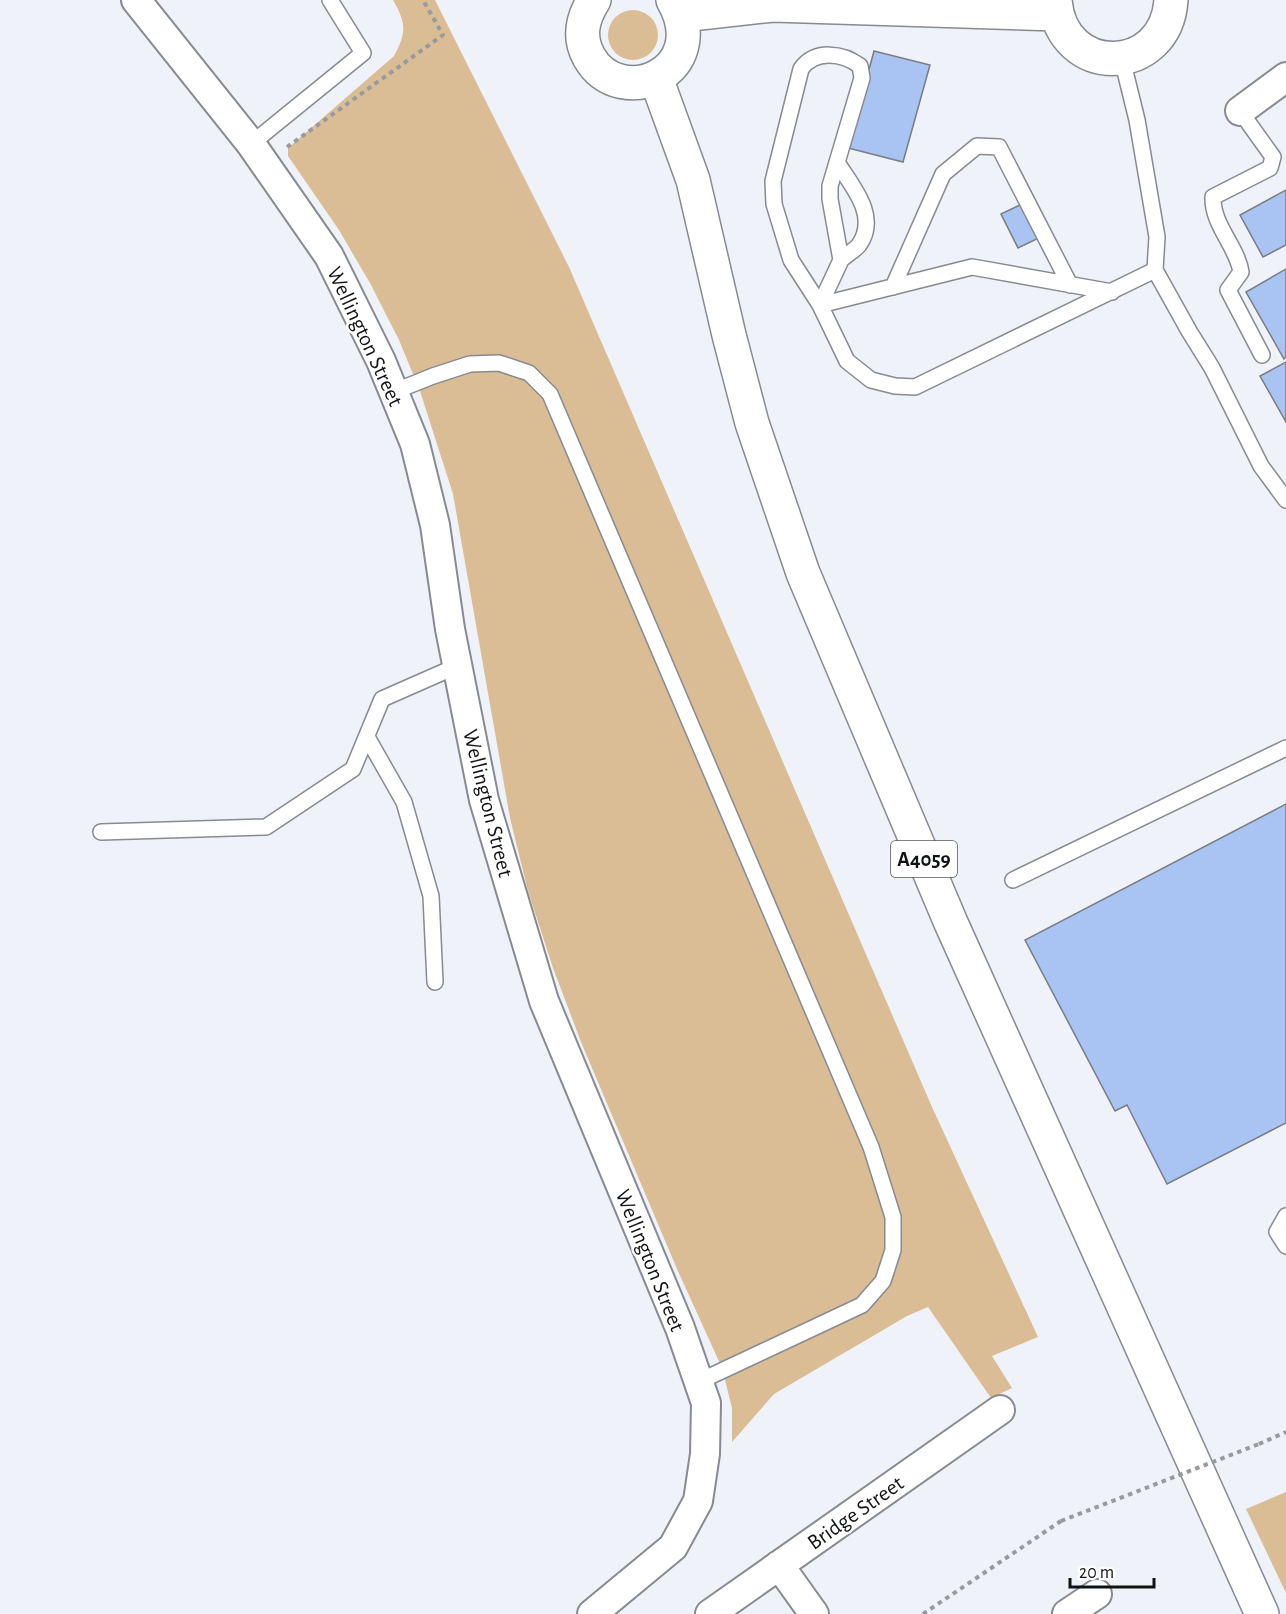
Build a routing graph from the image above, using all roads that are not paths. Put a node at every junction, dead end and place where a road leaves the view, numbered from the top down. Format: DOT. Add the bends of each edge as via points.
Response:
graph roads {
  1 [pos="136,0"];
  2 [pos="330,0"];
  3 [pos="594,0"];
  4 [pos="1171,0"];
  5 [pos="677,7"];
  6 [pos="1055,7"];
  7 [pos="1122,59"];
  8 [pos="1286,76"];
  9 [pos="656,78"];
  10 [pos="1240,111"];
  11 [pos="258,153"];
  12 [pos="838,164"];
  13 [pos="841,260"];
  14 [pos="1155,270"];
  15 [pos="1070,285"];
  16 [pos="893,287"];
  17 [pos="1112,292"];
  18 [pos="820,305"];
  19 [pos="1262,355"];
  20 [pos="393,392"];
  21 [pos="1286,500"];
  22 [pos="458,666"];
  23 [pos="366,737"];
  24 [pos="1286,748"];
  25 [pos="101,832"];
  26 [pos="1012,880"];
  27 [pos="435,982"];
  28 [pos="1286,1216"];
  29 [pos="1286,1245"];
  30 [pos="698,1382"];
  31 [pos="1000,1410"];
  32 [pos="779,1565"];
  33 [pos="1097,1594"];
  34 [pos="592,1614"];
  35 [pos="710,1614"];
  36 [pos="814,1614"];
  37 [pos="1067,1614"];
  38 [pos="1262,1614"];
  1 -- 11 [label="street, Wellington Street"];
  2 -- 11 [label="lane" via="363,53"];
  3 -- 9 [label="main road" via="582,31 593,63 622,82 640,83"];
  4 -- 7 [label="main road" via="1162,32 1149,46"];
  5 -- 6 [label="main road"];
  5 -- 9 [label="main road" via="685,29 683,44 678,58"];
  6 -- 7 [label="main road" via="1063,32 1076,46 1099,58"];
  7 -- 14 [label="lane" via="1157,237"];
  8 -- 10 [label="street"];
  9 -- 38 [label="main road, A4059" via="693,180 752,423 803,573 951,923"];
  10 -- 19 [label="lane" via="1273,157 1269,168 1212,197 1212,208 1239,260 1241,272 1228,290"];
  11 -- 20 [label="street, Wellington Street" via="328,255"];
  12 -- 13 [label="lane" via="830,199"];
  12 -- 13 [label="lane" via="857,194 867,227 859,245"];
  12 -- 18 [label="lane" via="862,78 860,66 850,58 816,57 806,61 801,69 773,182 774,204 791,260"];
  13 -- 18 [label="lane"];
  14 -- 17 [label="lane"];
  14 -- 21 [label="lane" via="1212,368 1261,466"];
  15 -- 16 [label="lane" via="972,267"];
  15 -- 16 [label="lane" via="999,147 977,146 943,174"];
  15 -- 17 [label="lane"];
  16 -- 18 [label="lane"];
  17 -- 18 [label="lane" via="915,387 871,380 847,362"];
  20 -- 22 [label="street, Wellington Street" via="415,444 435,525"];
  20 -- 30 [label="lane" via="470,364 499,363 529,373 550,394 885,1185 893,1217 893,1250 883,1281 861,1305"];
  22 -- 23 [label="lane" via="382,699"];
  22 -- 30 [label="street, Wellington Street" via="484,800 544,1001 680,1328"];
  23 -- 25 [label="lane" via="353,769 266,827"];
  23 -- 27 [label="lane" via="404,802 431,896"];
  24 -- 26 [label="lane"];
  28 -- 29 [label="lane" via="1277,1232"];
  30 -- 34 [label="street, Wellington Street" via="706,1403 705,1454 698,1501 673,1546"];
  31 -- 32 [label="street, Bridge Street"];
  32 -- 35 [label="street, Bridge Street"];
  32 -- 36 [label="street"];
  33 -- 37 [label="street"];
}
